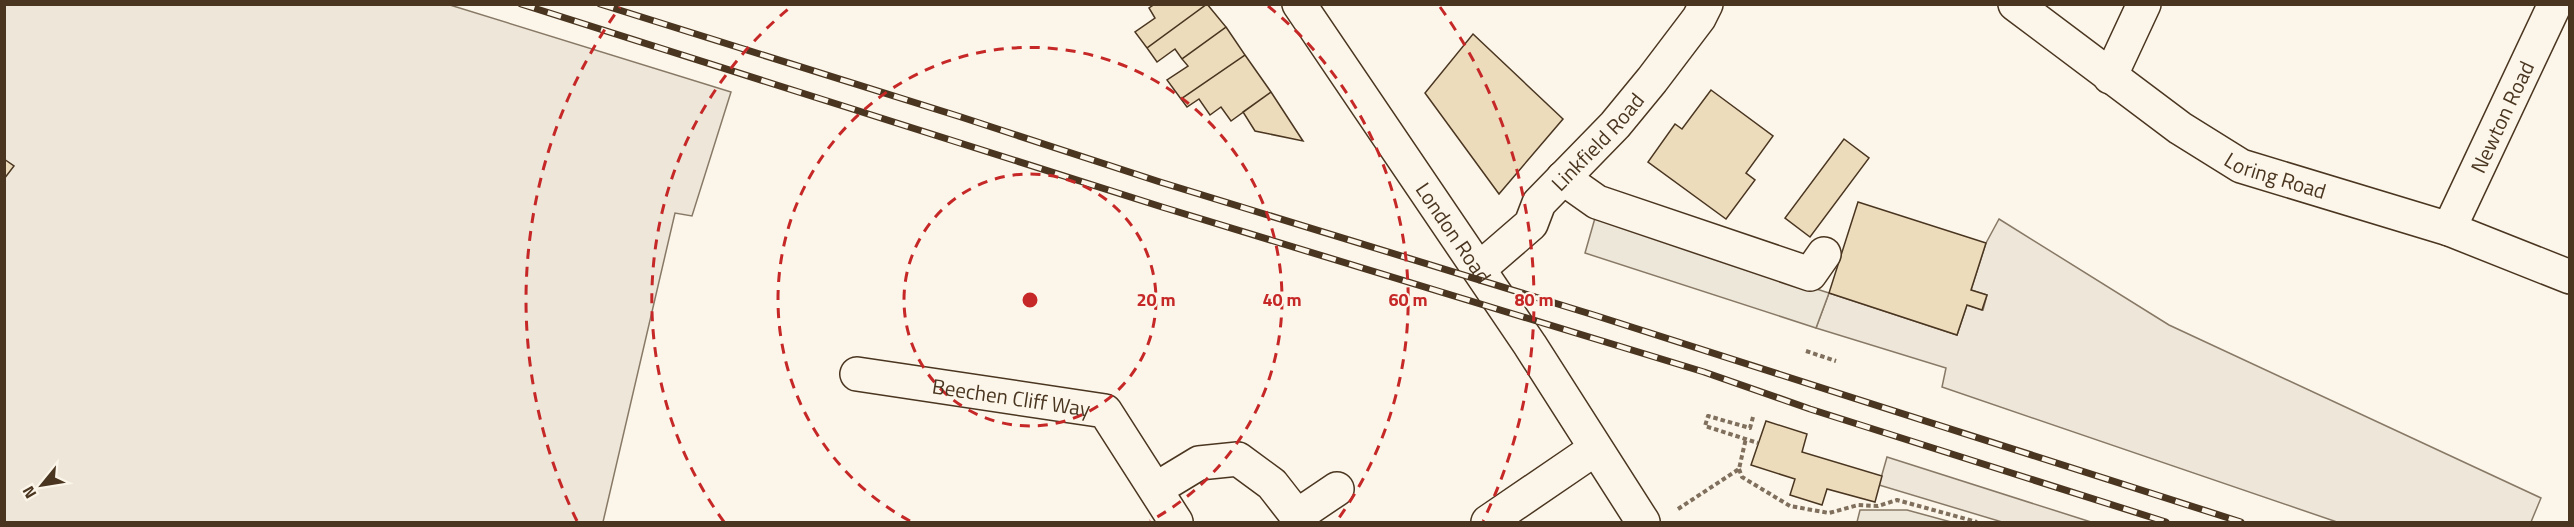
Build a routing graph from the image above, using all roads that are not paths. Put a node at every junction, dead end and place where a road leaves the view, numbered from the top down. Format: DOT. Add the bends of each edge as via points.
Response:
graph roads {
  1 [pos="1299,4"];
  2 [pos="1706,4"];
  3 [pos="2015,4"];
  4 [pos="2144,4"];
  5 [pos="2555,4"];
  6 [pos="2110,77"];
  7 [pos="1556,186"];
  8 [pos="2449,229"];
  9 [pos="1824,254"];
  10 [pos="1479,269"];
  11 [pos="2570,277"];
  12 [pos="857,374"];
  13 [pos="1595,449"];
  14 [pos="1156,489"];
  15 [pos="1337,489"];
  16 [pos="1176,522"];
  17 [pos="1488,522"];
  18 [pos="1643,522"];
  1 -- 10 [label="street, London Road"];
  2 -- 7 [label="street, Linkfield Road" via="1652,80"];
  3 -- 6 [label="street, Loring Road"];
  4 -- 6 [label="street"];
  5 -- 8 [label="street, Newton Road"];
  6 -- 8 [label="street, Loring Road" via="2241,166"];
  7 -- 9 [label="street" via="1810,274"];
  7 -- 10 [label="street, Linkfield Road" via="1539,203 1531,224"];
  8 -- 11 [label="street, Loring Road"];
  10 -- 13 [label="street, London Road"];
  12 -- 14 [label="street, Beechen Cliff Way" via="1105,411"];
  13 -- 17 [label="street"];
  13 -- 18 [label="street, London Road"];
  14 -- 15 [label="street" via="1199,463 1238,459 1272,484 1297,516"];
  14 -- 16 [label="street, Beechen Cliff Way"];
}
